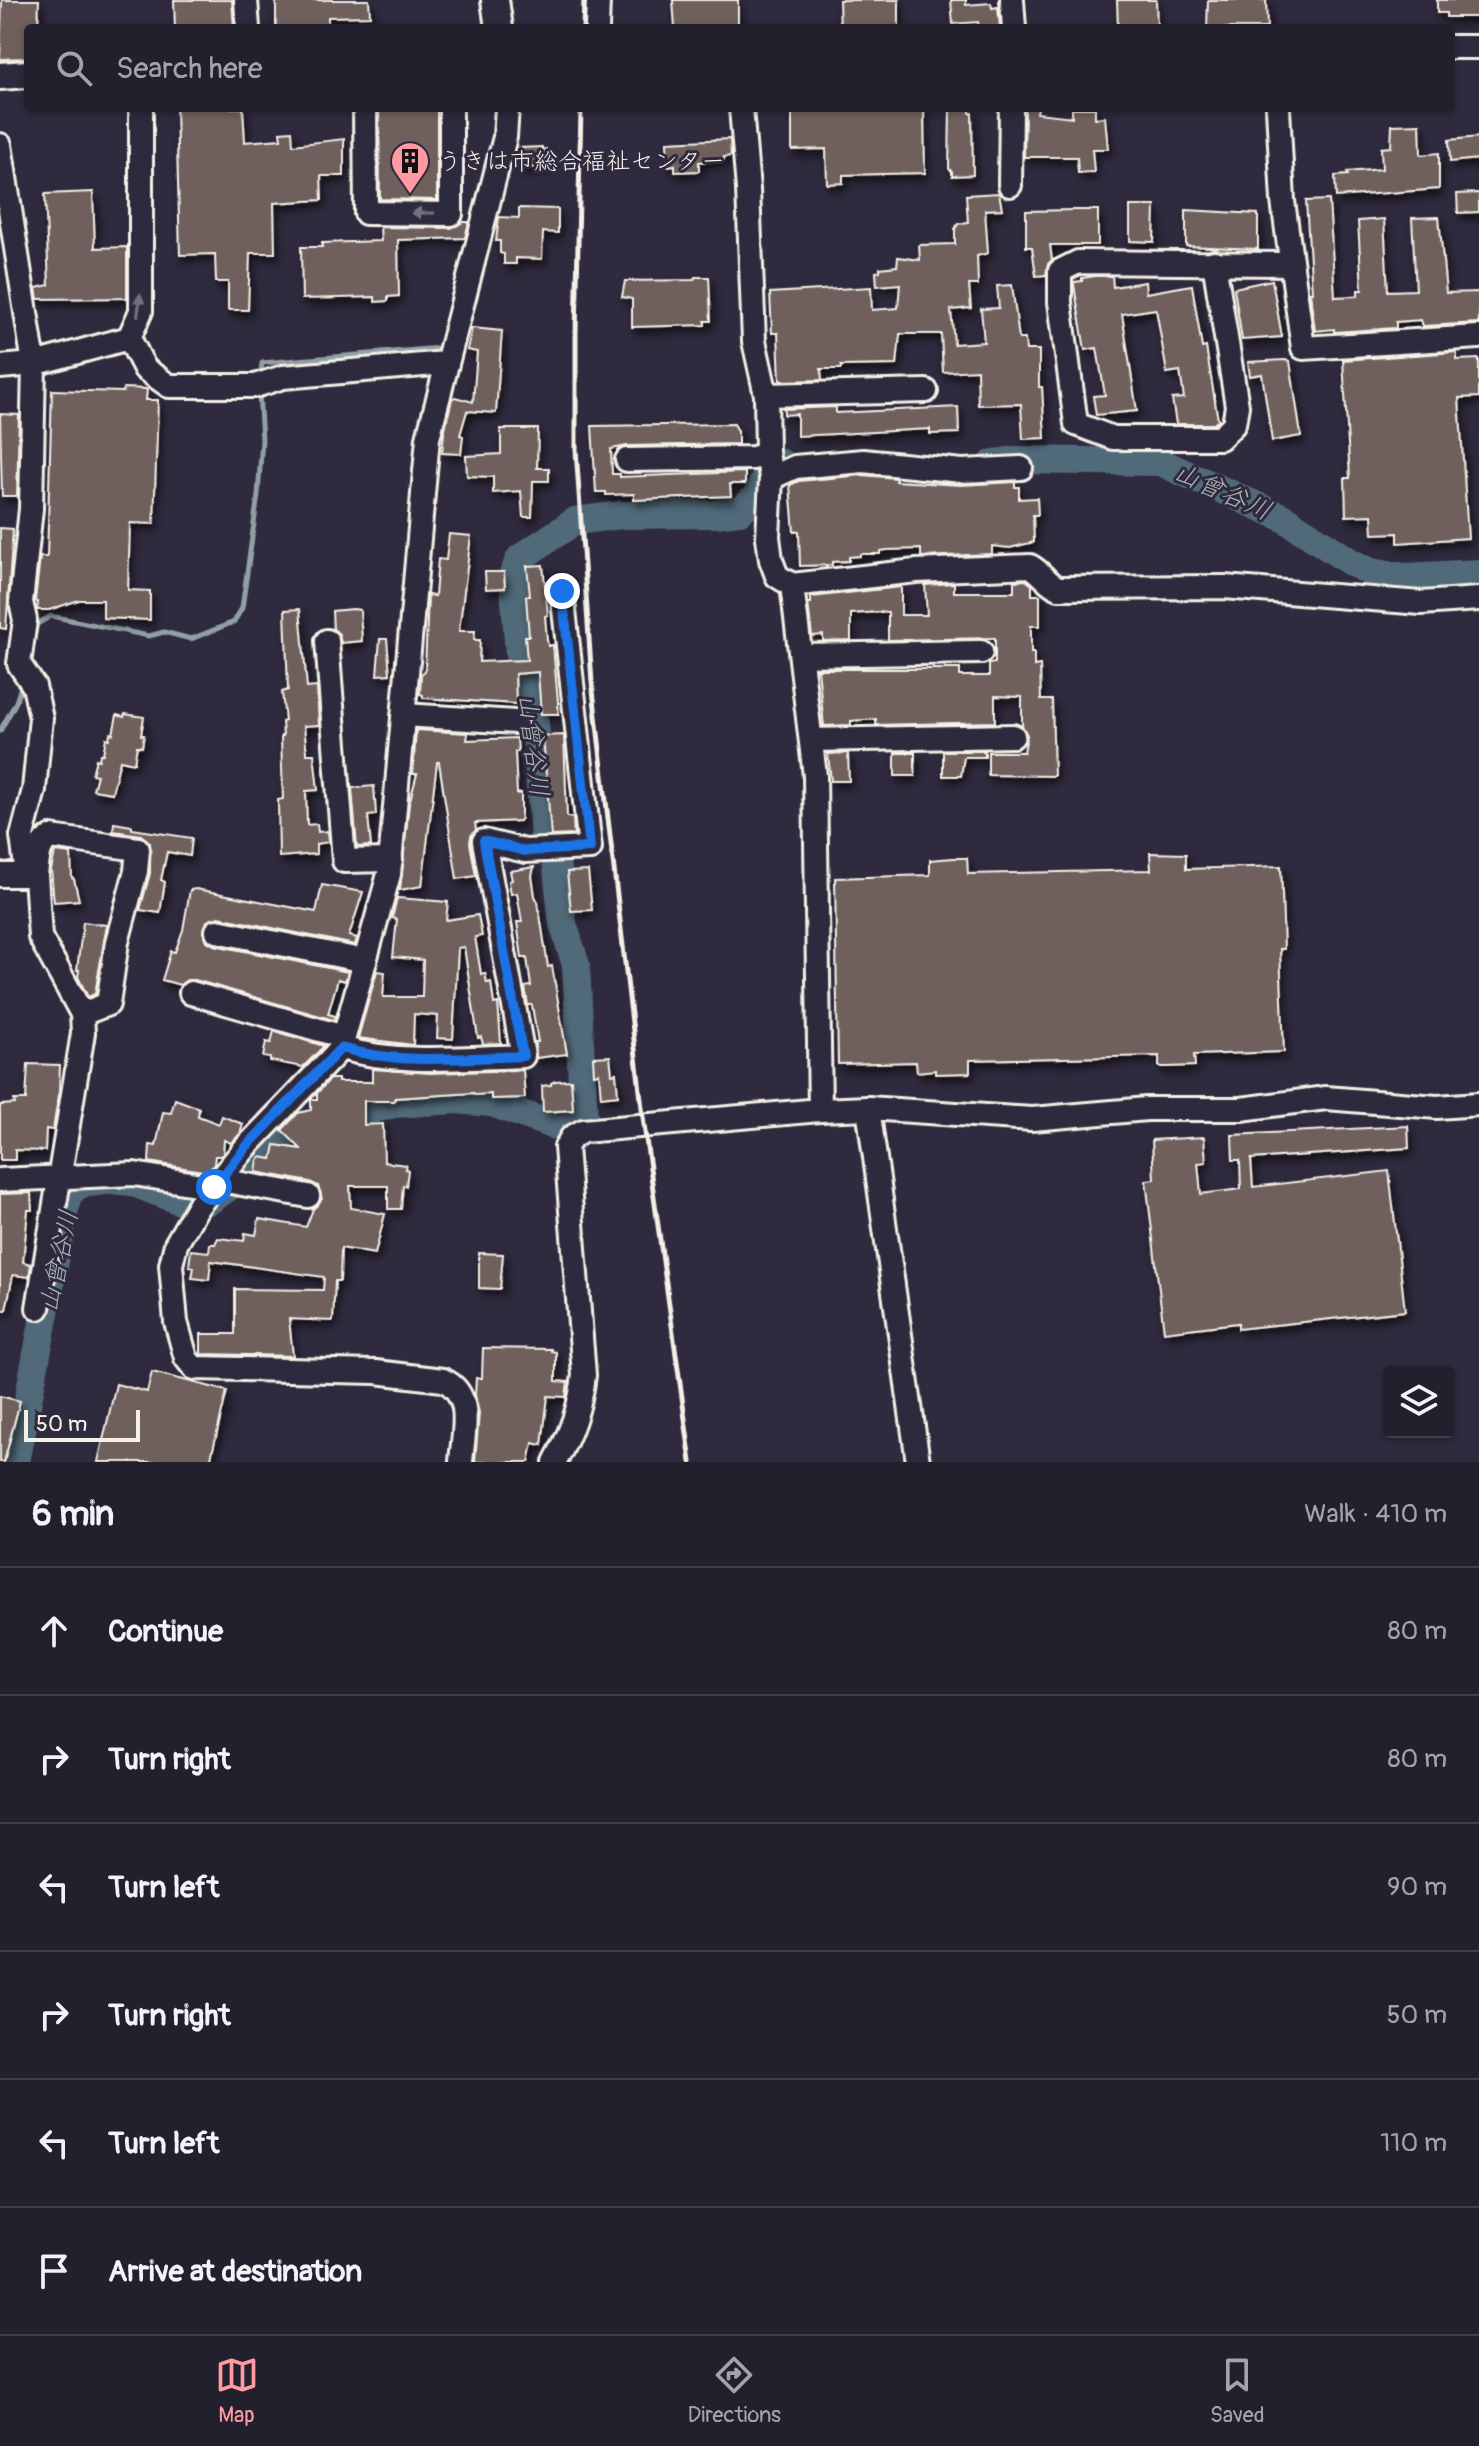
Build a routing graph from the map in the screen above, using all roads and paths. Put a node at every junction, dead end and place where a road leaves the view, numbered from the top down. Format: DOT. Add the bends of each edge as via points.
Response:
graph roads {
  1 [pos="246,0"];
  2 [pos="495,0"];
  3 [pos="598,0"];
  4 [pos="1012,0"];
  5 [pos="248,24"];
  6 [pos="498,24"];
  7 [pos="597,24"];
  8 [pos="1014,24"];
  9 [pos="1455,47"];
  10 [pos="1479,47"];
  11 [pos="24,74"];
  12 [pos="0,76"];
  13 [pos="141,112"];
  14 [pos="365,112"];
  15 [pos="451,112"];
  16 [pos="507,112"];
  17 [pos="741,112"];
  18 [pos="1011,112"];
  19 [pos="1278,112"];
  20 [pos="0,145"];
  21 [pos="1010,185"];
  22 [pos="1214,262"];
  23 [pos="1291,264"];
  24 [pos="1479,337"];
  25 [pos="129,338"];
  26 [pos="446,363"];
  27 [pos="34,364"];
  28 [pos="0,367"];
  29 [pos="926,391"];
  30 [pos="766,395"];
  31 [pos="627,460"];
  32 [pos="769,467"];
  33 [pos="1021,468"];
  34 [pos="792,585"];
  35 [pos="562,591"];
  36 [pos="1479,599"];
  37 [pos="327,641"];
  38 [pos="981,652"];
  39 [pos="801,655"];
  40 [pos="404,715"];
  41 [pos="516,722"];
  42 [pos="1013,736"];
  43 [pos="812,740"];
  44 [pos="391,860"];
  45 [pos="0,875"];
  46 [pos="32,875"];
  47 [pos="217,931"];
  48 [pos="365,961"];
  49 [pos="191,993"];
  50 [pos="82,1014"];
  51 [pos="342,1043"];
  52 [pos="1479,1104"];
  53 [pos="868,1108"];
  54 [pos="820,1110"];
  55 [pos="58,1178"];
  56 [pos="0,1180"];
  57 [pos="217,1189"];
  58 [pos="308,1196"];
  59 [pos="38,1308"];
  60 [pos="461,1462"];
  61 [pos="555,1462"];
  62 [pos="918,1462"];
  1 -- 5 [label="street"];
  2 -- 6 [label="main road"];
  3 -- 7 [label="street"];
  4 -- 8 [label="street"];
  9 -- 10 [label="street"];
  11 -- 12 [label="main road"];
  25 -- 13 [label="street, one-way" via="141,311"];
  15 -- 14 [label="street, one-way" via="451,214 366,213"];
  16 -- 26 [label="street" via="502,151"];
  17 -- 30 [label="street" via="754,341"];
  18 -- 21 [label="street"];
  19 -- 23 [label="street"];
  20 -- 27 [label="street"];
  22 -- 22 [label="street" via="1078,262 1060,271 1076,424 1113,438 1194,440 1220,438 1234,424 1237,406"];
  22 -- 23 [label="street"];
  23 -- 24 [label="street" via="1303,348"];
  25 -- 26 [label="street" via="145,369 169,386 255,386 283,377"];
  25 -- 27 [label="street"];
  26 -- 40 [label="street" via="428,438"];
  27 -- 28 [label="street"];
  27 -- 46 [label="street" via="31,509 21,602 24,674 39,700 41,718 34,790 22,836"];
  29 -- 30 [label="street"];
  30 -- 32 [label="street"];
  31 -- 32 [label="street" via="753,458"];
  32 -- 33 [label="street" via="863,461 962,471"];
  32 -- 34 [label="street" via="771,560 777,576"];
  34 -- 36 [label="street" via="916,571 1030,566 1059,588 1224,587 1421,603"];
  34 -- 39 [label="street"];
  35 -- 51 [label="street" via="590,848 548,851 484,841 523,1056 413,1060 368,1056"];
  37 -- 44 [label="street" via="344,861"];
  38 -- 39 [label="street"];
  39 -- 43 [label="street"];
  40 -- 41 [label="street"];
  40 -- 44 [label="street"];
  42 -- 43 [label="street"];
  43 -- 54 [label="street"];
  44 -- 48 [label="street"];
  45 -- 46 [label="street"];
  46 -- 50 [label="street" via="40,937"];
  46 -- 50 [label="street" via="40,849 51,837 138,849 108,1004"];
  47 -- 48 [label="street"];
  48 -- 51 [label="street"];
  49 -- 51 [label="street"];
  50 -- 55 [label="street"];
  51 -- 57 [label="street" via="246,1147"];
  52 -- 53 [label="street" via="1437,1107 1326,1098 1241,1109 1147,1109 1032,1119"];
  53 -- 54 [label="street"];
  53 -- 62 [label="street"];
  54 -- 61 [label="street" via="583,1131 572,1137 566,1147 584,1375 573,1431"];
  55 -- 56 [label="street"];
  55 -- 57 [label="street" via="134,1174"];
  55 -- 59 [label="street"];
  57 -- 58 [label="street"];
  57 -- 60 [label="street" via="176,1244 171,1265 176,1322 194,1368 376,1372 443,1380 462,1395 465,1408"];
}
